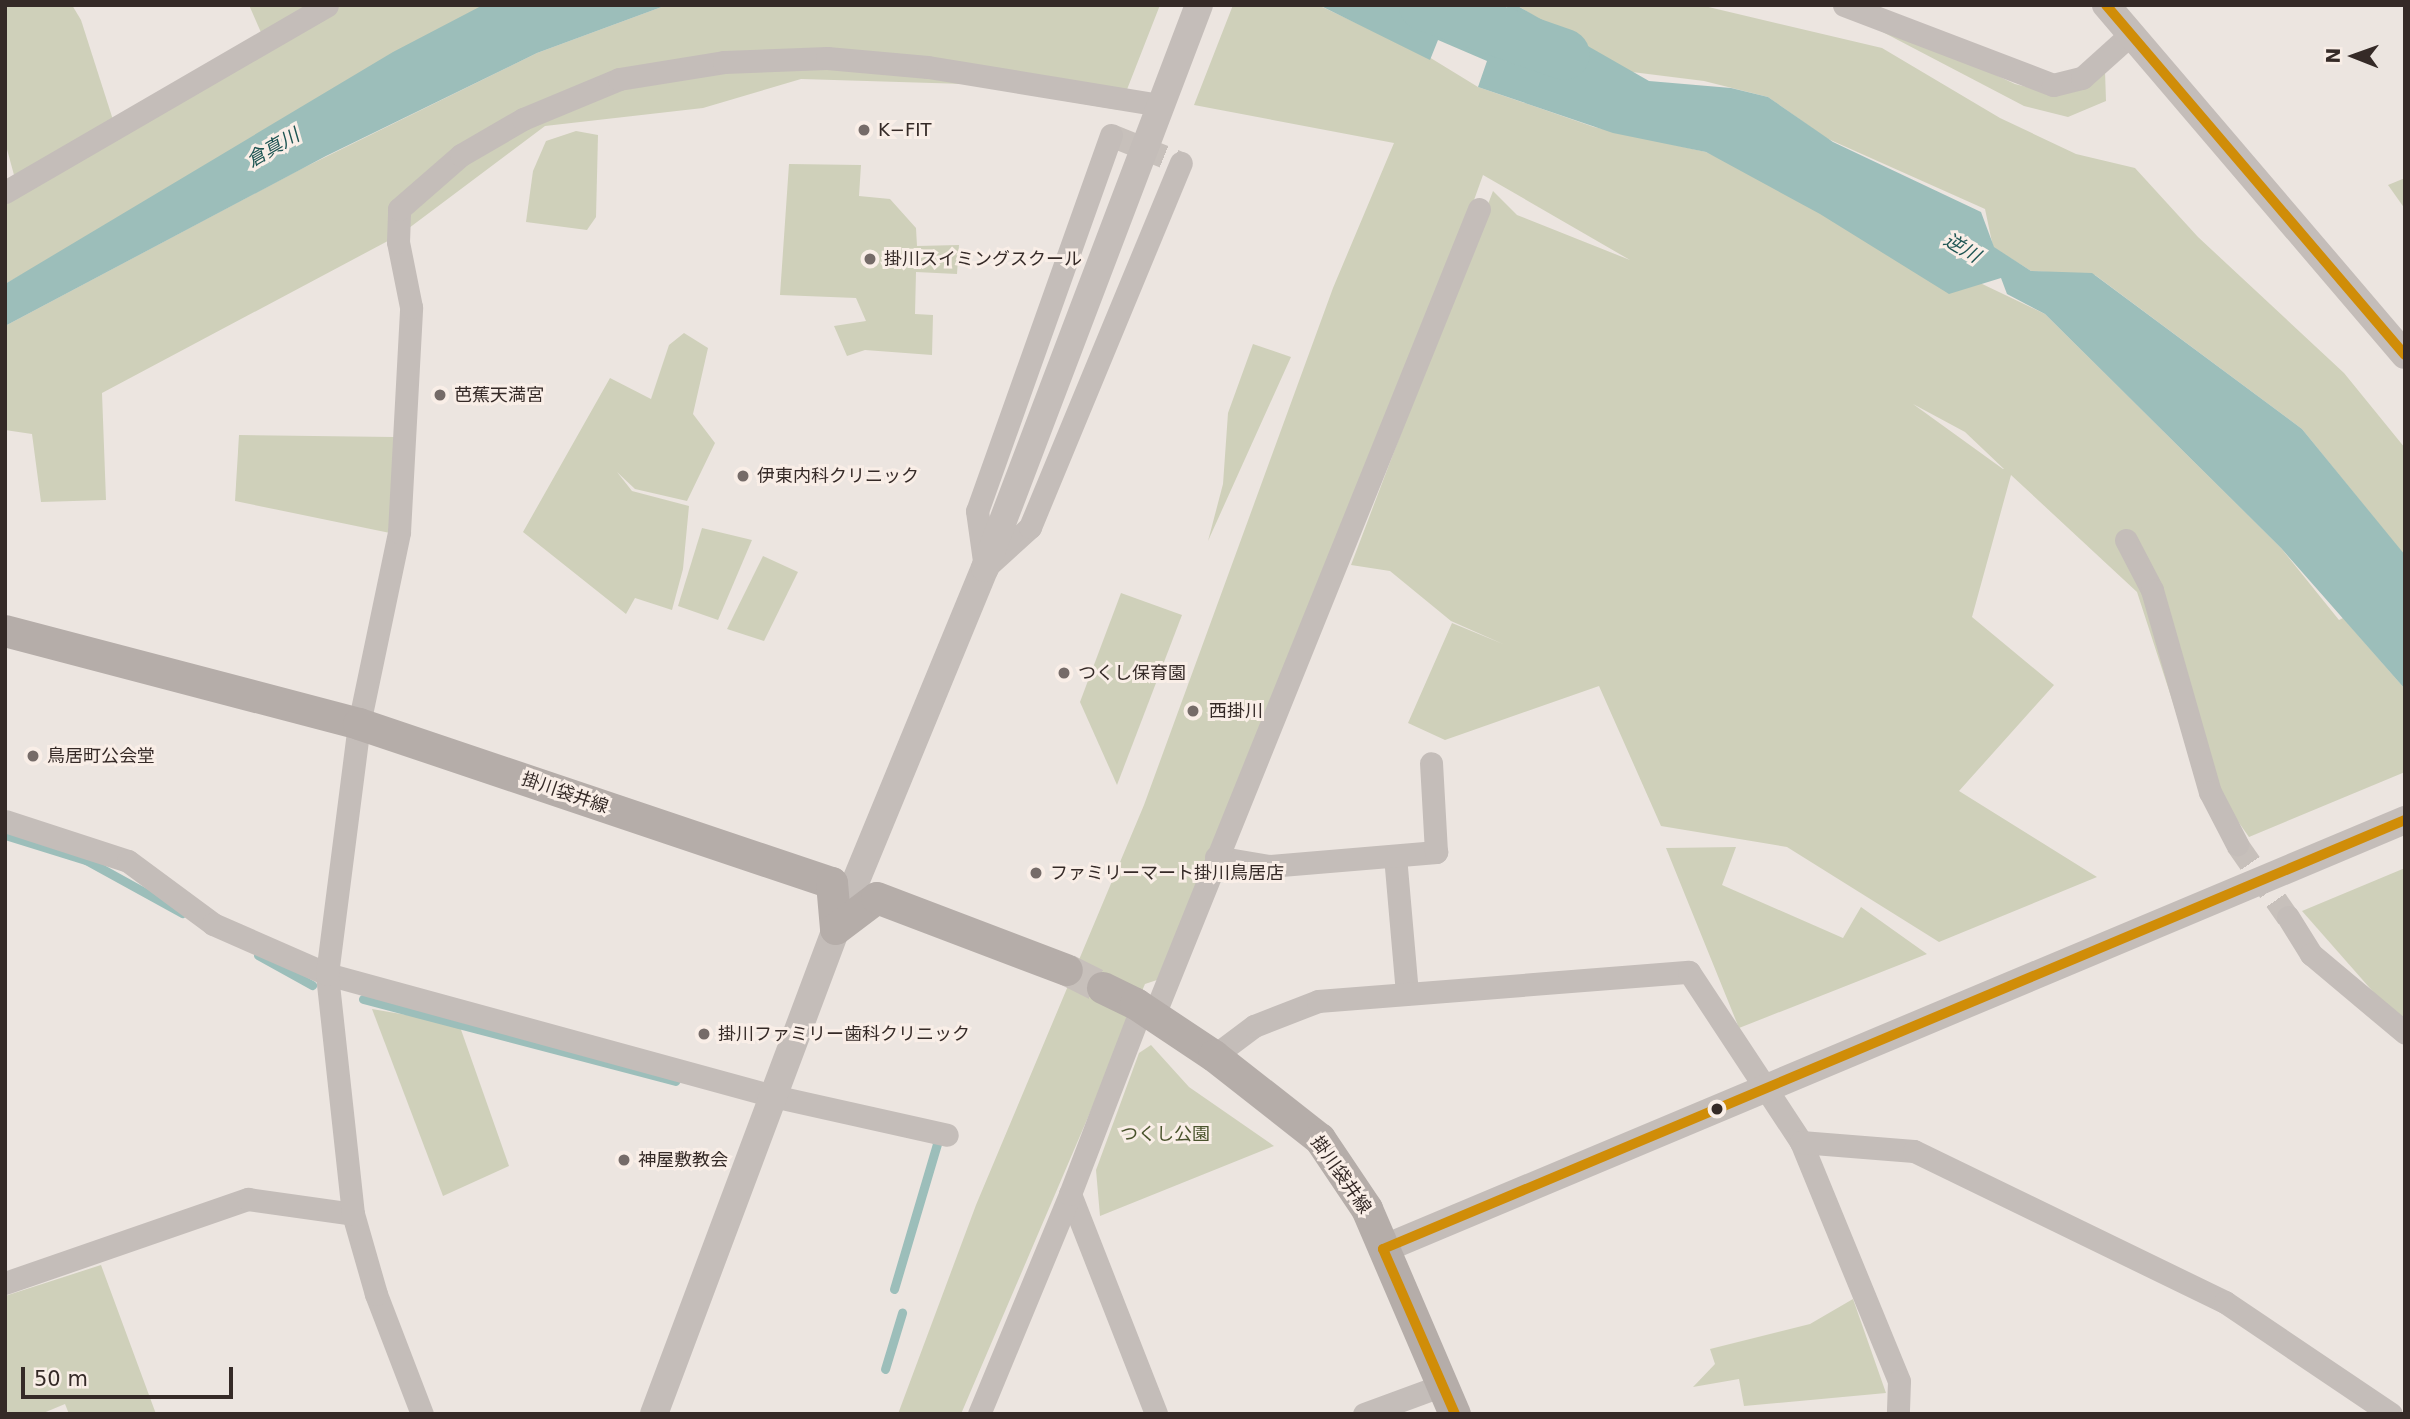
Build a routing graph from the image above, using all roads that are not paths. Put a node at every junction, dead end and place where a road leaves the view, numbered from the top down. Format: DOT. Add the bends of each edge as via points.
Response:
graph roads {
  1 [pos="327,5"];
  2 [pos="1199,5"];
  3 [pos="1844,5"];
  4 [pos="2106,5"];
  5 [pos="2131,34"];
  6 [pos="1162,101"];
  7 [pos="1111,135"];
  8 [pos="1181,163"];
  9 [pos="5,192"];
  10 [pos="1479,209"];
  11 [pos="2405,355"];
  12 [pos="2126,541"];
  13 [pos="985,568"];
  14 [pos="5,631"];
  15 [pos="359,724"];
  16 [pos="1431,763"];
  17 [pos="5,821"];
  18 [pos="2396,824"];
  19 [pos="2237,844"];
  20 [pos="1395,856"];
  21 [pos="1216,857"];
  22 [pos="2288,917"];
  23 [pos="836,929"];
  24 [pos="1067,970"];
  25 [pos="327,974"];
  26 [pos="1103,988"];
  27 [pos="1407,993"];
  28 [pos="1147,1012"];
  29 [pos="2405,1033"];
  30 [pos="1214,1056"];
  31 [pos="1768,1088"];
  32 [pos="773,1096"];
  33 [pos="947,1135"];
  34 [pos="1801,1142"];
  35 [pos="1070,1194"];
  36 [pos="353,1214"];
  37 [pos="1383,1249"];
  38 [pos="5,1283"];
  39 [pos="1443,1385"];
  40 [pos="422,1414"];
  41 [pos="654,1414"];
  42 [pos="979,1414"];
  43 [pos="1156,1414"];
  44 [pos="1364,1414"];
  45 [pos="1455,1414"];
  46 [pos="1898,1414"];
  47 [pos="2391,1414"];
  1 -- 9 [label="street"];
  2 -- 6 [label="street"];
  3 -- 5 [label="street" via="2053,85 2082,78"];
  4 -- 5 [label="street"];
  5 -- 11 [label="street"];
  6 -- 13 [label="street"];
  6 -- 15 [label="street" via="928,67 827,58 724,62 618,79 523,118 461,155 399,209 398,243 411,307 399,532"];
  7 -- 13 [label="street" via="977,511"];
  8 -- 13 [label="street" via="1030,527"];
  10 -- 21 [label="street"];
  12 -- 19 [label="street" via="2152,590 2210,792"];
  13 -- 23 [label="street"];
  14 -- 15 [label="main road, 掛川袋井線"];
  15 -- 23 [label="main road, 掛川袋井線" via="832,883"];
  15 -- 25 [label="street"];
  16 -- 20 [label="street" via="1436,852"];
  17 -- 25 [label="street" via="128,861 213,924"];
  18 -- 31 [label="street"];
  20 -- 21 [label="street" via="1269,866"];
  20 -- 27 [label="street"];
  21 -- 28 [label="street"];
  22 -- 29 [label="street" via="2311,954"];
  23 -- 24 [label="main road" via="877,898"];
  23 -- 32 [label="street"];
  25 -- 32 [label="street"];
  25 -- 36 [label="street"];
  26 -- 28 [label="main road, 掛川袋井線"];
  27 -- 30 [label="street" via="1318,1001 1254,1026"];
  27 -- 31 [label="street" via="1689,972"];
  28 -- 30 [label="main road, 掛川袋井線"];
  28 -- 35 [label="street"];
  30 -- 37 [label="main road, 掛川袋井線" via="1320,1139 1367,1209"];
  31 -- 34 [label="street"];
  31 -- 37 [label="street"];
  32 -- 33 [label="street"];
  32 -- 41 [label="street"];
  34 -- 46 [label="street" via="1899,1381"];
  34 -- 47 [label="street" via="1914,1151 2225,1302"];
  35 -- 42 [label="street"];
  35 -- 43 [label="street"];
  36 -- 38 [label="street" via="248,1199"];
  36 -- 40 [label="street" via="376,1294"];
  37 -- 39 [label="main road, 掛川袋井線"];
  39 -- 44 [label="street"];
  39 -- 45 [label="main road, 掛川袋井線"];
}
